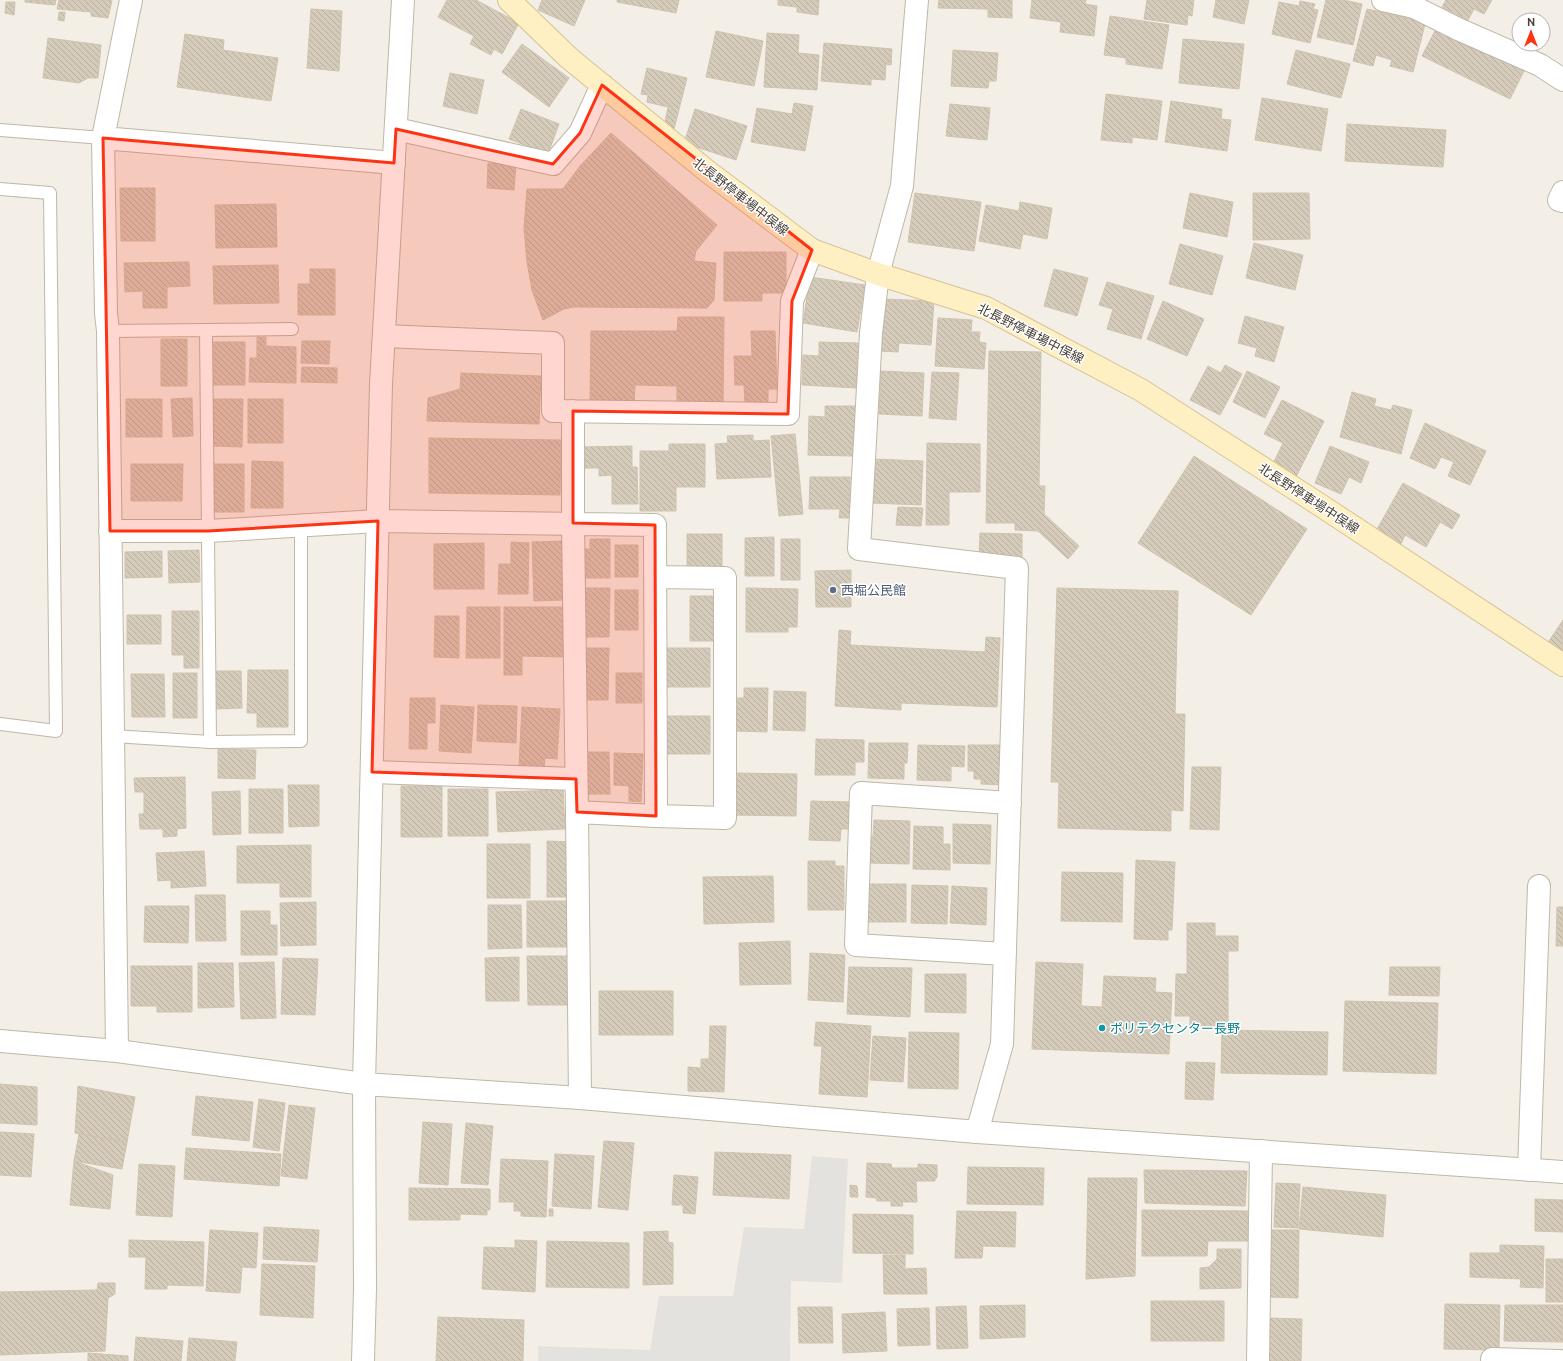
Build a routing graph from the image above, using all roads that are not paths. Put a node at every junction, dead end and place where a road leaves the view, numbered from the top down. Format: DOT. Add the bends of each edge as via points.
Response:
graph roads {
  1 [pos="131,0"];
  2 [pos="403,0"];
  3 [pos="917,0"];
  4 [pos="1382,0"];
  5 [pos="511,1"];
  6 [pos="1563,80"];
  7 [pos="602,85"];
  8 [pos="396,129"];
  9 [pos="0,130"];
  10 [pos="103,138"];
  11 [pos="394,163"];
  12 [pos="0,189"];
  13 [pos="1563,192"];
  14 [pos="1563,201"];
  15 [pos="812,250"];
  16 [pos="878,274"];
  17 [pos="292,329"];
  18 [pos="108,330"];
  19 [pos="206,330"];
  20 [pos="384,336"];
  21 [pos="573,411"];
  22 [pos="378,521"];
  23 [pos="573,523"];
  24 [pos="301,526"];
  25 [pos="110,531"];
  26 [pos="208,531"];
  27 [pos="656,577"];
  28 [pos="1563,665"];
  29 [pos="0,724"];
  30 [pos="113,736"];
  31 [pos="210,742"];
  32 [pos="372,772"];
  33 [pos="576,779"];
  34 [pos="1010,803"];
  35 [pos="576,812"];
  36 [pos="656,816"];
  37 [pos="1539,886"];
  38 [pos="1005,954"];
  39 [pos="0,1041"];
  40 [pos="117,1052"];
  41 [pos="364,1084"];
  42 [pos="580,1098"];
  43 [pos="977,1132"];
  44 [pos="1261,1151"];
  45 [pos="1529,1170"];
  46 [pos="1563,1172"];
  47 [pos="1492,1359"];
  48 [pos="363,1361"];
  49 [pos="1258,1361"];
  50 [pos="1560,1361"];
  1 -- 10 [label="street"];
  2 -- 8 [label="street"];
  3 -- 16 [label="street" via="902,186"];
  4 -- 6 [label="street" via="1414,7 1540,65"];
  5 -- 7 [label="main road, 北長野停車場中俣線" via="569,58"];
  7 -- 8 [label="street" via="580,133 554,164"];
  7 -- 15 [label="main road, 北長野停車場中俣線" via="707,171"];
  8 -- 11 [label="street"];
  9 -- 10 [label="lane"];
  10 -- 11 [label="street"];
  10 -- 18 [label="street"];
  11 -- 20 [label="street"];
  12 -- 29 [label="lane" via="50,194 56,731"];
  13 -- 14 [label="street" via="1559,200"];
  15 -- 16 [label="main road, 北長野停車場中俣線"];
  15 -- 21 [label="street" via="792,301 788,414"];
  16 -- 28 [label="main road, 北長野停車場中俣線" via="986,308 1141,390"];
  16 -- 34 [label="street" via="871,333 859,549 1017,568"];
  17 -- 19 [label="lane"];
  18 -- 19 [label="lane"];
  18 -- 25 [label="street"];
  19 -- 26 [label="lane"];
  20 -- 21 [label="street" via="554,343 554,411"];
  20 -- 22 [label="street"];
  21 -- 23 [label="street"];
  22 -- 23 [label="street"];
  22 -- 24 [label="street"];
  22 -- 32 [label="street"];
  23 -- 27 [label="street" via="655,525"];
  23 -- 33 [label="street"];
  24 -- 26 [label="street"];
  24 -- 31 [label="lane" via="301,741"];
  25 -- 26 [label="street"];
  25 -- 30 [label="street"];
  26 -- 31 [label="lane"];
  27 -- 36 [label="street"];
  27 -- 36 [label="street" via="725,578 725,818"];
  30 -- 31 [label="lane"];
  30 -- 40 [label="street"];
  32 -- 33 [label="street"];
  32 -- 41 [label="street"];
  33 -- 35 [label="street"];
  34 -- 38 [label="street"];
  34 -- 38 [label="street" via="860,793 856,945"];
  35 -- 36 [label="street"];
  35 -- 42 [label="street"];
  37 -- 45 [label="street"];
  38 -- 43 [label="street" via="1002,1044"];
  39 -- 40 [label="street"];
  40 -- 41 [label="street"];
  41 -- 42 [label="street"];
  41 -- 48 [label="street"];
  42 -- 43 [label="street"];
  43 -- 44 [label="street"];
  44 -- 45 [label="street"];
  44 -- 49 [label="street"];
  45 -- 46 [label="street"];
  47 -- 50 [label="street"];
}
